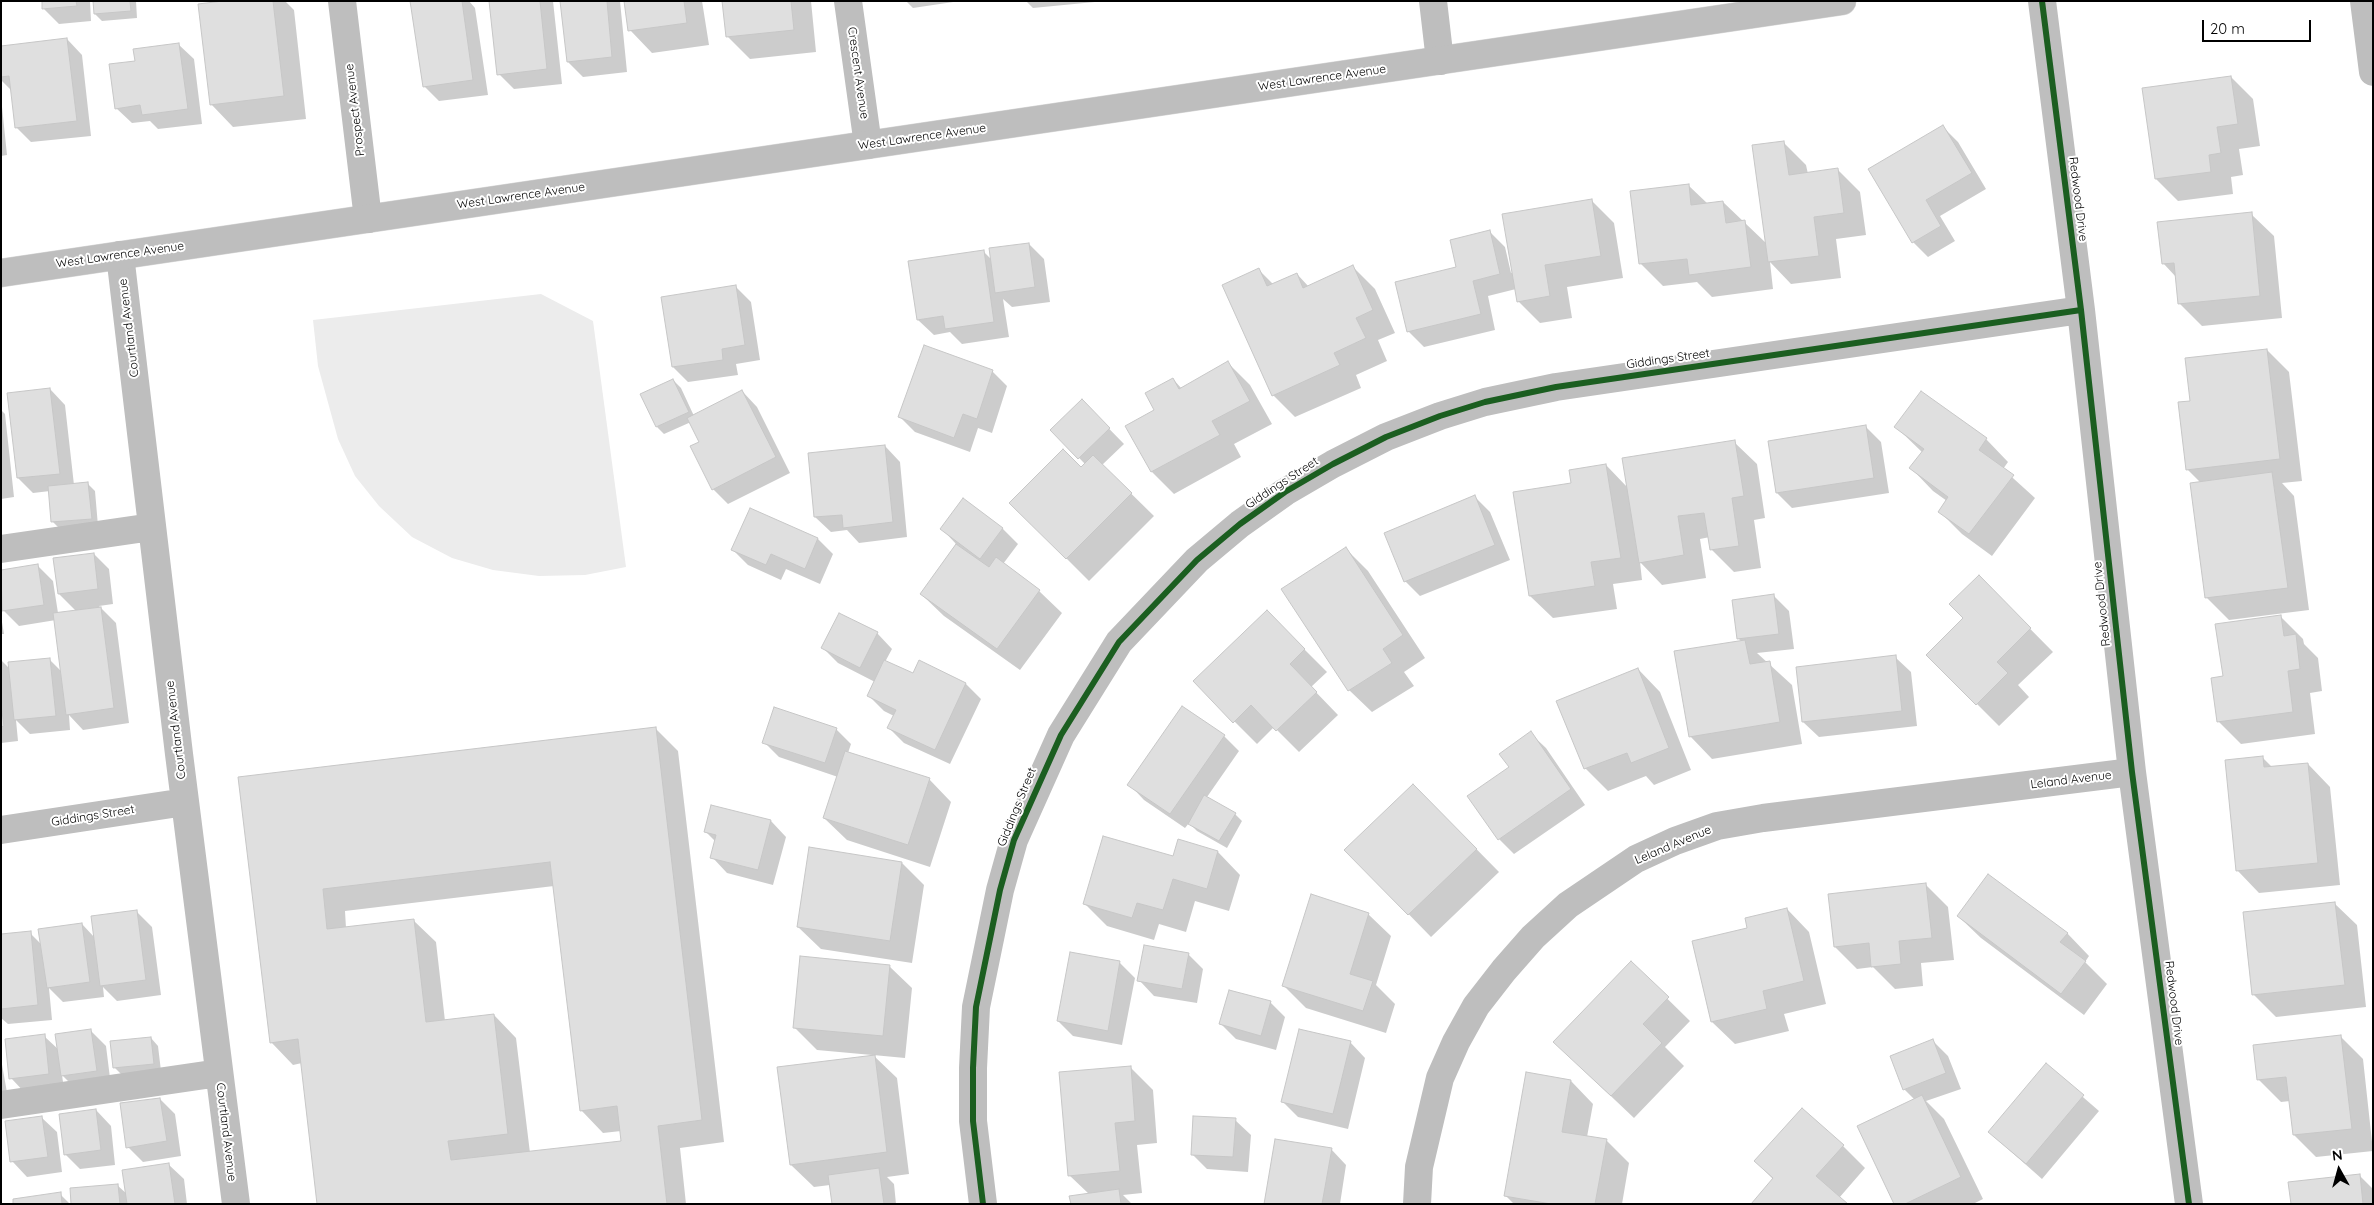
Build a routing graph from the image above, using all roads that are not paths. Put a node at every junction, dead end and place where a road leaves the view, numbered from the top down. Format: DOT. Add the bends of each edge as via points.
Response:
graph roads {
  1 [pos="342,1"];
  2 [pos="848,1"];
  3 [pos="1433,1"];
  4 [pos="1842,1"];
  5 [pos="2042,1"];
  6 [pos="2364,1"];
  7 [pos="1440,61"];
  8 [pos="2373,72"];
  9 [pos="868,145"];
  10 [pos="368,219"];
  11 [pos="120,255"];
  12 [pos="1,273"];
  13 [pos="2081,310"];
  14 [pos="152,527"];
  15 [pos="1,549"];
  16 [pos="2132,772"];
  17 [pos="185,802"];
  18 [pos="1,830"];
  19 [pos="219,1073"];
  20 [pos="1,1106"];
  21 [pos="236,1204"];
  22 [pos="983,1204"];
  23 [pos="1417,1204"];
  24 [pos="2189,1204"];
  1 -- 10 [label="street, Prospect Avenue"];
  2 -- 9 [label="street, Crescent Avenue"];
  3 -- 7 [label="street"];
  4 -- 7 [label="street, West Lawrence Avenue"];
  5 -- 13 [label="street, Redwood Drive"];
  6 -- 8 [label="street"];
  7 -- 9 [label="street, West Lawrence Avenue"];
  9 -- 10 [label="street, West Lawrence Avenue"];
  10 -- 11 [label="street, West Lawrence Avenue"];
  11 -- 12 [label="street, West Lawrence Avenue"];
  11 -- 14 [label="street, Courtland Avenue"];
  13 -- 16 [label="street, Redwood Drive"];
  13 -- 22 [label="street, Giddings Street" via="1556,387 1485,402 1440,416 1377,442 1285,492 1240,524 1197,560 1119,642 1061,735 1014,840 1000,890 976,1007 972,1068"];
  14 -- 15 [label="street"];
  14 -- 17 [label="street, Courtland Avenue"];
  16 -- 23 [label="street, Leland Avenue" via="1716,826 1636,859 1568,905 1534,937 1476,1006 1440,1078 1420,1167"];
  16 -- 24 [label="street, Redwood Drive"];
  17 -- 18 [label="street, Giddings Street"];
  17 -- 19 [label="street, Courtland Avenue"];
  19 -- 20 [label="street"];
  19 -- 21 [label="street, Courtland Avenue"];
}
